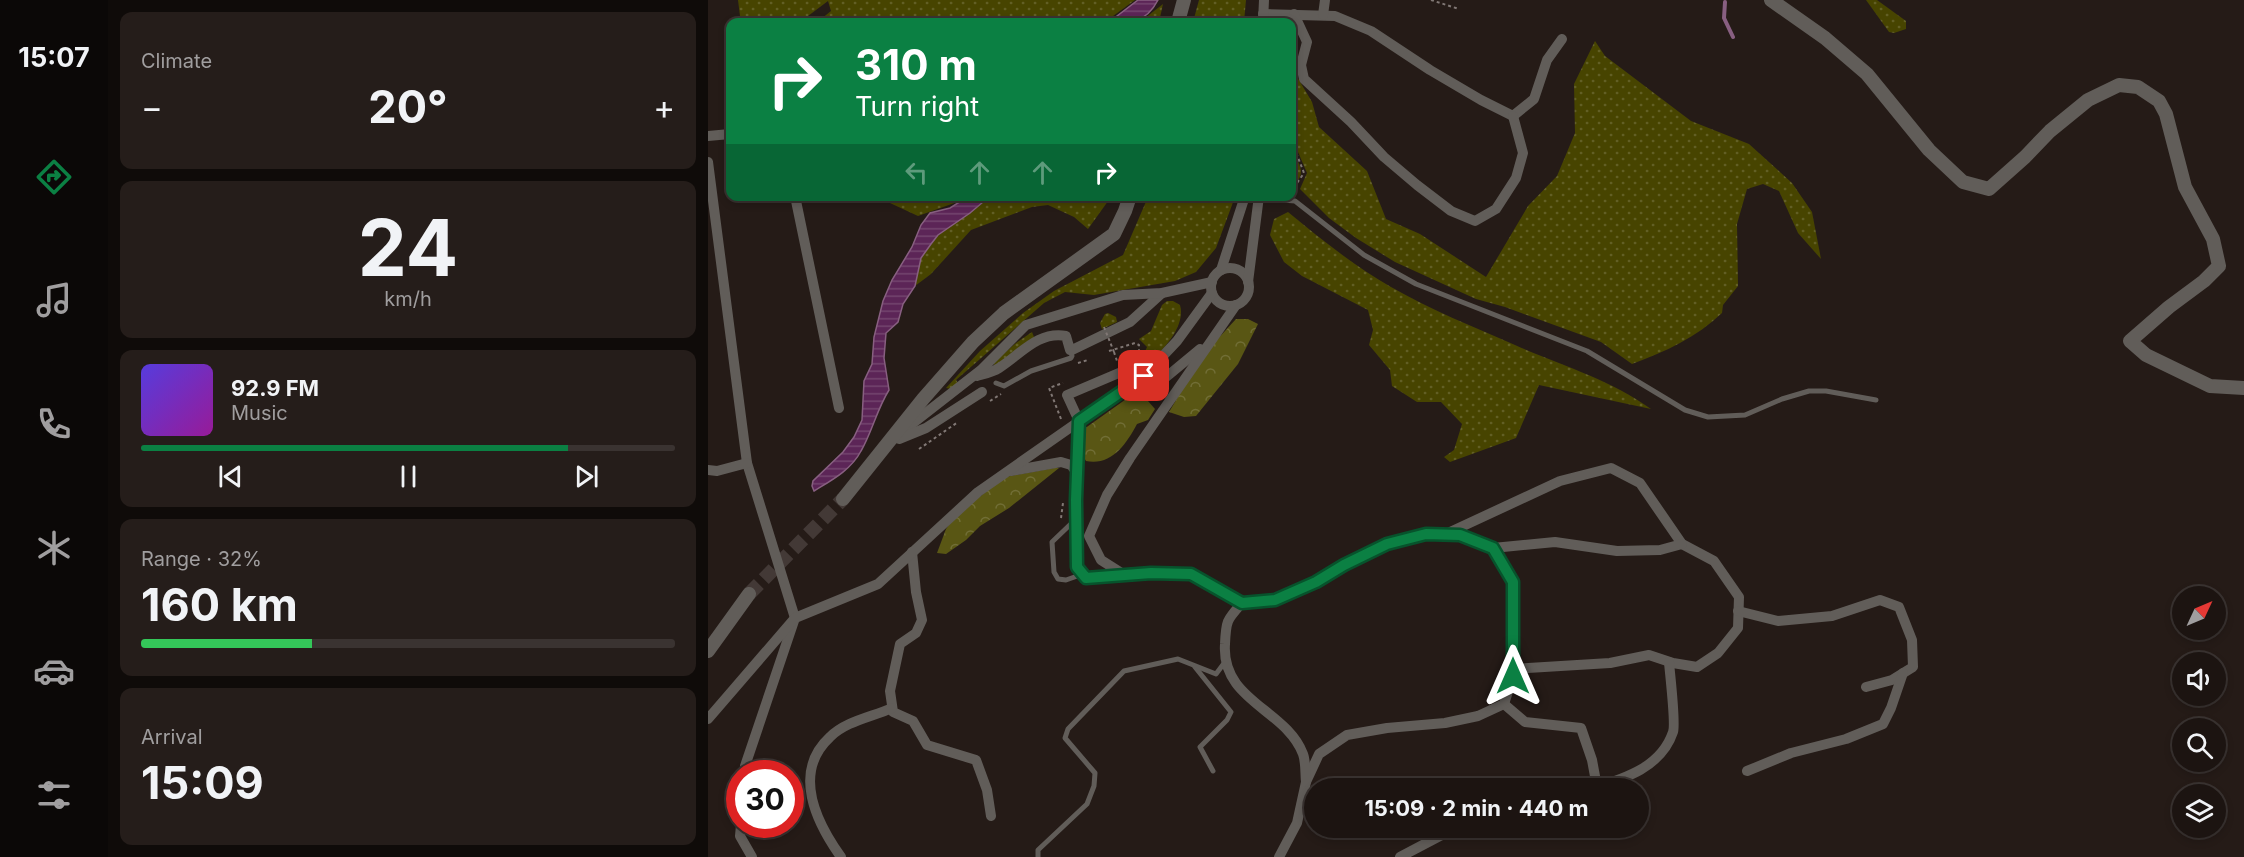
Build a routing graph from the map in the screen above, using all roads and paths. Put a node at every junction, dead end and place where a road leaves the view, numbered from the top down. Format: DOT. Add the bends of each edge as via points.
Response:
graph roads {
  1 [pos="1184,0"];
  2 [pos="1264,0"];
  3 [pos="1325,0"];
  4 [pos="1431,0"];
  5 [pos="1771,0"];
  6 [pos="1459,9"];
  7 [pos="1294,14"];
  8 [pos="1323,15"];
  9 [pos="1179,18"];
  10 [pos="1263,18"];
  11 [pos="1296,18"];
  12 [pos="1296,18"];
  13 [pos="1562,39"];
  14 [pos="1513,116"];
  15 [pos="726,134"];
  16 [pos="708,136"];
  17 [pos="1296,152"];
  18 [pos="708,162"];
  19 [pos="1297,183"];
  20 [pos="796,201"];
  21 [pos="1128,201"];
  22 [pos="1243,201"];
  23 [pos="1258,201"];
  24 [pos="1295,201"];
  25 [pos="1221,270"];
  26 [pos="1248,282"];
  27 [pos="1212,287"];
  28 [pos="1162,293"];
  29 [pos="1236,305"];
  30 [pos="1224,322"];
  31 [pos="1104,327"];
  32 [pos="1070,350"];
  33 [pos="1155,364"];
  34 [pos="1122,366"];
  35 [pos="970,378"];
  36 [pos="1102,380"];
  37 [pos="996,383"];
  38 [pos="1132,383"];
  39 [pos="2244,388"];
  40 [pos="982,392"];
  41 [pos="1111,398"];
  42 [pos="1876,400"];
  43 [pos="839,408"];
  44 [pos="963,419"];
  45 [pos="1079,421"];
  46 [pos="890,442"];
  47 [pos="919,449"];
  48 [pos="747,463"];
  49 [pos="708,470"];
  50 [pos="1007,471"];
  51 [pos="1077,473"];
  52 [pos="843,499"];
  53 [pos="1076,519"];
  54 [pos="1445,535"];
  55 [pos="1682,544"];
  56 [pos="1493,548"];
  57 [pos="912,552"];
  58 [pos="1083,574"];
  59 [pos="1123,575"];
  60 [pos="749,594"];
  61 [pos="1242,603"];
  62 [pos="1738,611"];
  63 [pos="795,618"];
  64 [pos="708,651"];
  65 [pos="1225,662"];
  66 [pos="1669,662"];
  67 [pos="1194,666"];
  68 [pos="1513,669"];
  69 [pos="1903,673"];
  70 [pos="1866,687"];
  71 [pos="1504,704"];
  72 [pos="892,708"];
  73 [pos="708,719"];
  74 [pos="747,760"];
  75 [pos="1213,771"];
  76 [pos="1747,771"];
  77 [pos="1306,778"];
  78 [pos="1308,778"];
  79 [pos="1593,778"];
  80 [pos="1626,778"];
  81 [pos="1304,791"];
  82 [pos="991,816"];
  83 [pos="741,838"];
  84 [pos="1436,838"];
  85 [pos="752,857"];
  86 [pos="841,857"];
  87 [pos="1038,857"];
  88 [pos="1279,857"];
  89 [pos="1400,857"];
  1 -- 9 [label="street"];
  2 -- 10 [label="street"];
  3 -- 8 [label="street"];
  4 -- 6 [label="path"];
  5 -- 39 [label="street" via="1867,74 1929,150 1963,182 1989,189 2050,130 2088,100 2119,85 2138,87 2159,101 2175,141 2185,187 2213,239 2219,266 2130,341 2146,355 2210,386"];
  7 -- 8 [label="street"];
  7 -- 10 [label="street"];
  7 -- 11 [label="street"];
  8 -- 14 [label="street" via="1371,31 1450,82"];
  12 -- 14 [label="street" via="1307,42 1300,65 1304,79 1384,157 1451,211 1475,221 1496,209 1516,178 1523,153"];
  13 -- 14 [label="street" via="1547,60 1534,99"];
  15 -- 16 [label="street"];
  17 -- 19 [label="path" via="1304,173"];
  18 -- 48 [label="street"];
  20 -- 43 [label="street"];
  21 -- 46 [label="street" via="1113,234 1004,314 973,342"];
  22 -- 25 [label="street"];
  23 -- 26 [label="street"];
  24 -- 42 [label="lane" via="1364,255 1416,284 1587,351 1685,410 1708,417 1745,415 1809,391"];
  25 -- 26 [label="street" via="1239,270"];
  25 -- 27 [label="street"];
  26 -- 29 [label="street" via="1246,297"];
  27 -- 28 [label="street"];
  27 -- 29 [label="street" via="1218,302"];
  27 -- 33 [label="street" via="1177,341"];
  28 -- 32 [label="street" via="1130,322"];
  28 -- 35 [label="street" via="1123,295 1026,325"];
  29 -- 30 [label="street"];
  30 -- 38 [label="street" via="1204,346 1165,378 1148,386"];
  30 -- 59 [label="street" via="1107,495 1089,536 1101,560"];
  31 -- 34 [label="path, bridge"];
  32 -- 35 [label="street" via="1065,336 1056,334 1039,339 998,369"];
  32 -- 37 [label="lane" via="1071,358 1030,371 1004,386"];
  33 -- 34 [label="street"];
  33 -- 38 [label="street"];
  34 -- 36 [label="street"];
  34 -- 38 [label="street"];
  35 -- 46 [label="street"];
  36 -- 41 [label="street"];
  36 -- 45 [label="street" via="1067,395"];
  38 -- 41 [label="street"];
  40 -- 46 [label="street" via="926,428"];
  41 -- 45 [label="street"];
  44 -- 47 [label="path"];
  45 -- 50 [label="street"];
  45 -- 51 [label="street"];
  46 -- 52 [label="street"];
  48 -- 49 [label="street"];
  48 -- 63 [label="street"];
  50 -- 51 [label="street" via="1061,462 1071,465"];
  50 -- 57 [label="street"];
  51 -- 53 [label="street"];
  53 -- 58 [label="street" via="1077,567"];
  53 -- 58 [label="lane" via="1052,542 1054,572 1058,579 1066,580"];
  54 -- 55 [label="street" via="1560,481 1611,468 1640,483"];
  54 -- 56 [label="street" via="1460,535"];
  54 -- 61 [label="street" via="1426,534 1387,544 1275,600"];
  55 -- 56 [label="street" via="1660,550 1617,551 1555,542"];
  55 -- 62 [label="street" via="1714,561 1739,597"];
  56 -- 68 [label="street" via="1513,582"];
  57 -- 63 [label="street" via="878,584"];
  57 -- 72 [label="street" via="922,620 916,633 900,644 890,691"];
  58 -- 59 [label="street" via="1086,578"];
  59 -- 61 [label="street" via="1191,574"];
  60 -- 64 [label="street"];
  61 -- 65 [label="street" via="1226,621"];
  62 -- 66 [label="street" via="1738,628 1718,653 1697,667"];
  62 -- 69 [label="street" via="1778,621 1832,616 1880,600 1899,607 1912,640 1913,667"];
  63 -- 73 [label="street"];
  63 -- 74 [label="street"];
  65 -- 67 [label="lane" via="1216,674"];
  65 -- 77 [label="street" via="1234,682 1292,736 1303,754"];
  66 -- 68 [label="street" via="1649,655 1610,663"];
  66 -- 80 [label="street" via="1674,731 1658,758"];
  67 -- 75 [label="lane" via="1231,712 1200,747"];
  67 -- 87 [label="lane" via="1178,659 1124,671 1068,729 1065,738 1095,773 1094,786 1086,804 1038,850"];
  68 -- 71 [label="street"];
  69 -- 70 [label="street"];
  69 -- 76 [label="street" via="1883,724"];
  71 -- 78 [label="street" via="1478,716 1445,723 1347,735 1319,754"];
  71 -- 79 [label="street" via="1525,722 1581,728 1592,760"];
  72 -- 82 [label="street" via="913,721 927,745 976,760"];
  72 -- 86 [label="street" via="848,724 830,736 815,755 810,775 812,803 827,838"];
  81 -- 88 [label="street" via="1297,824"];
  83 -- 85 [label="street"];
  84 -- 89 [label="street"];
}
